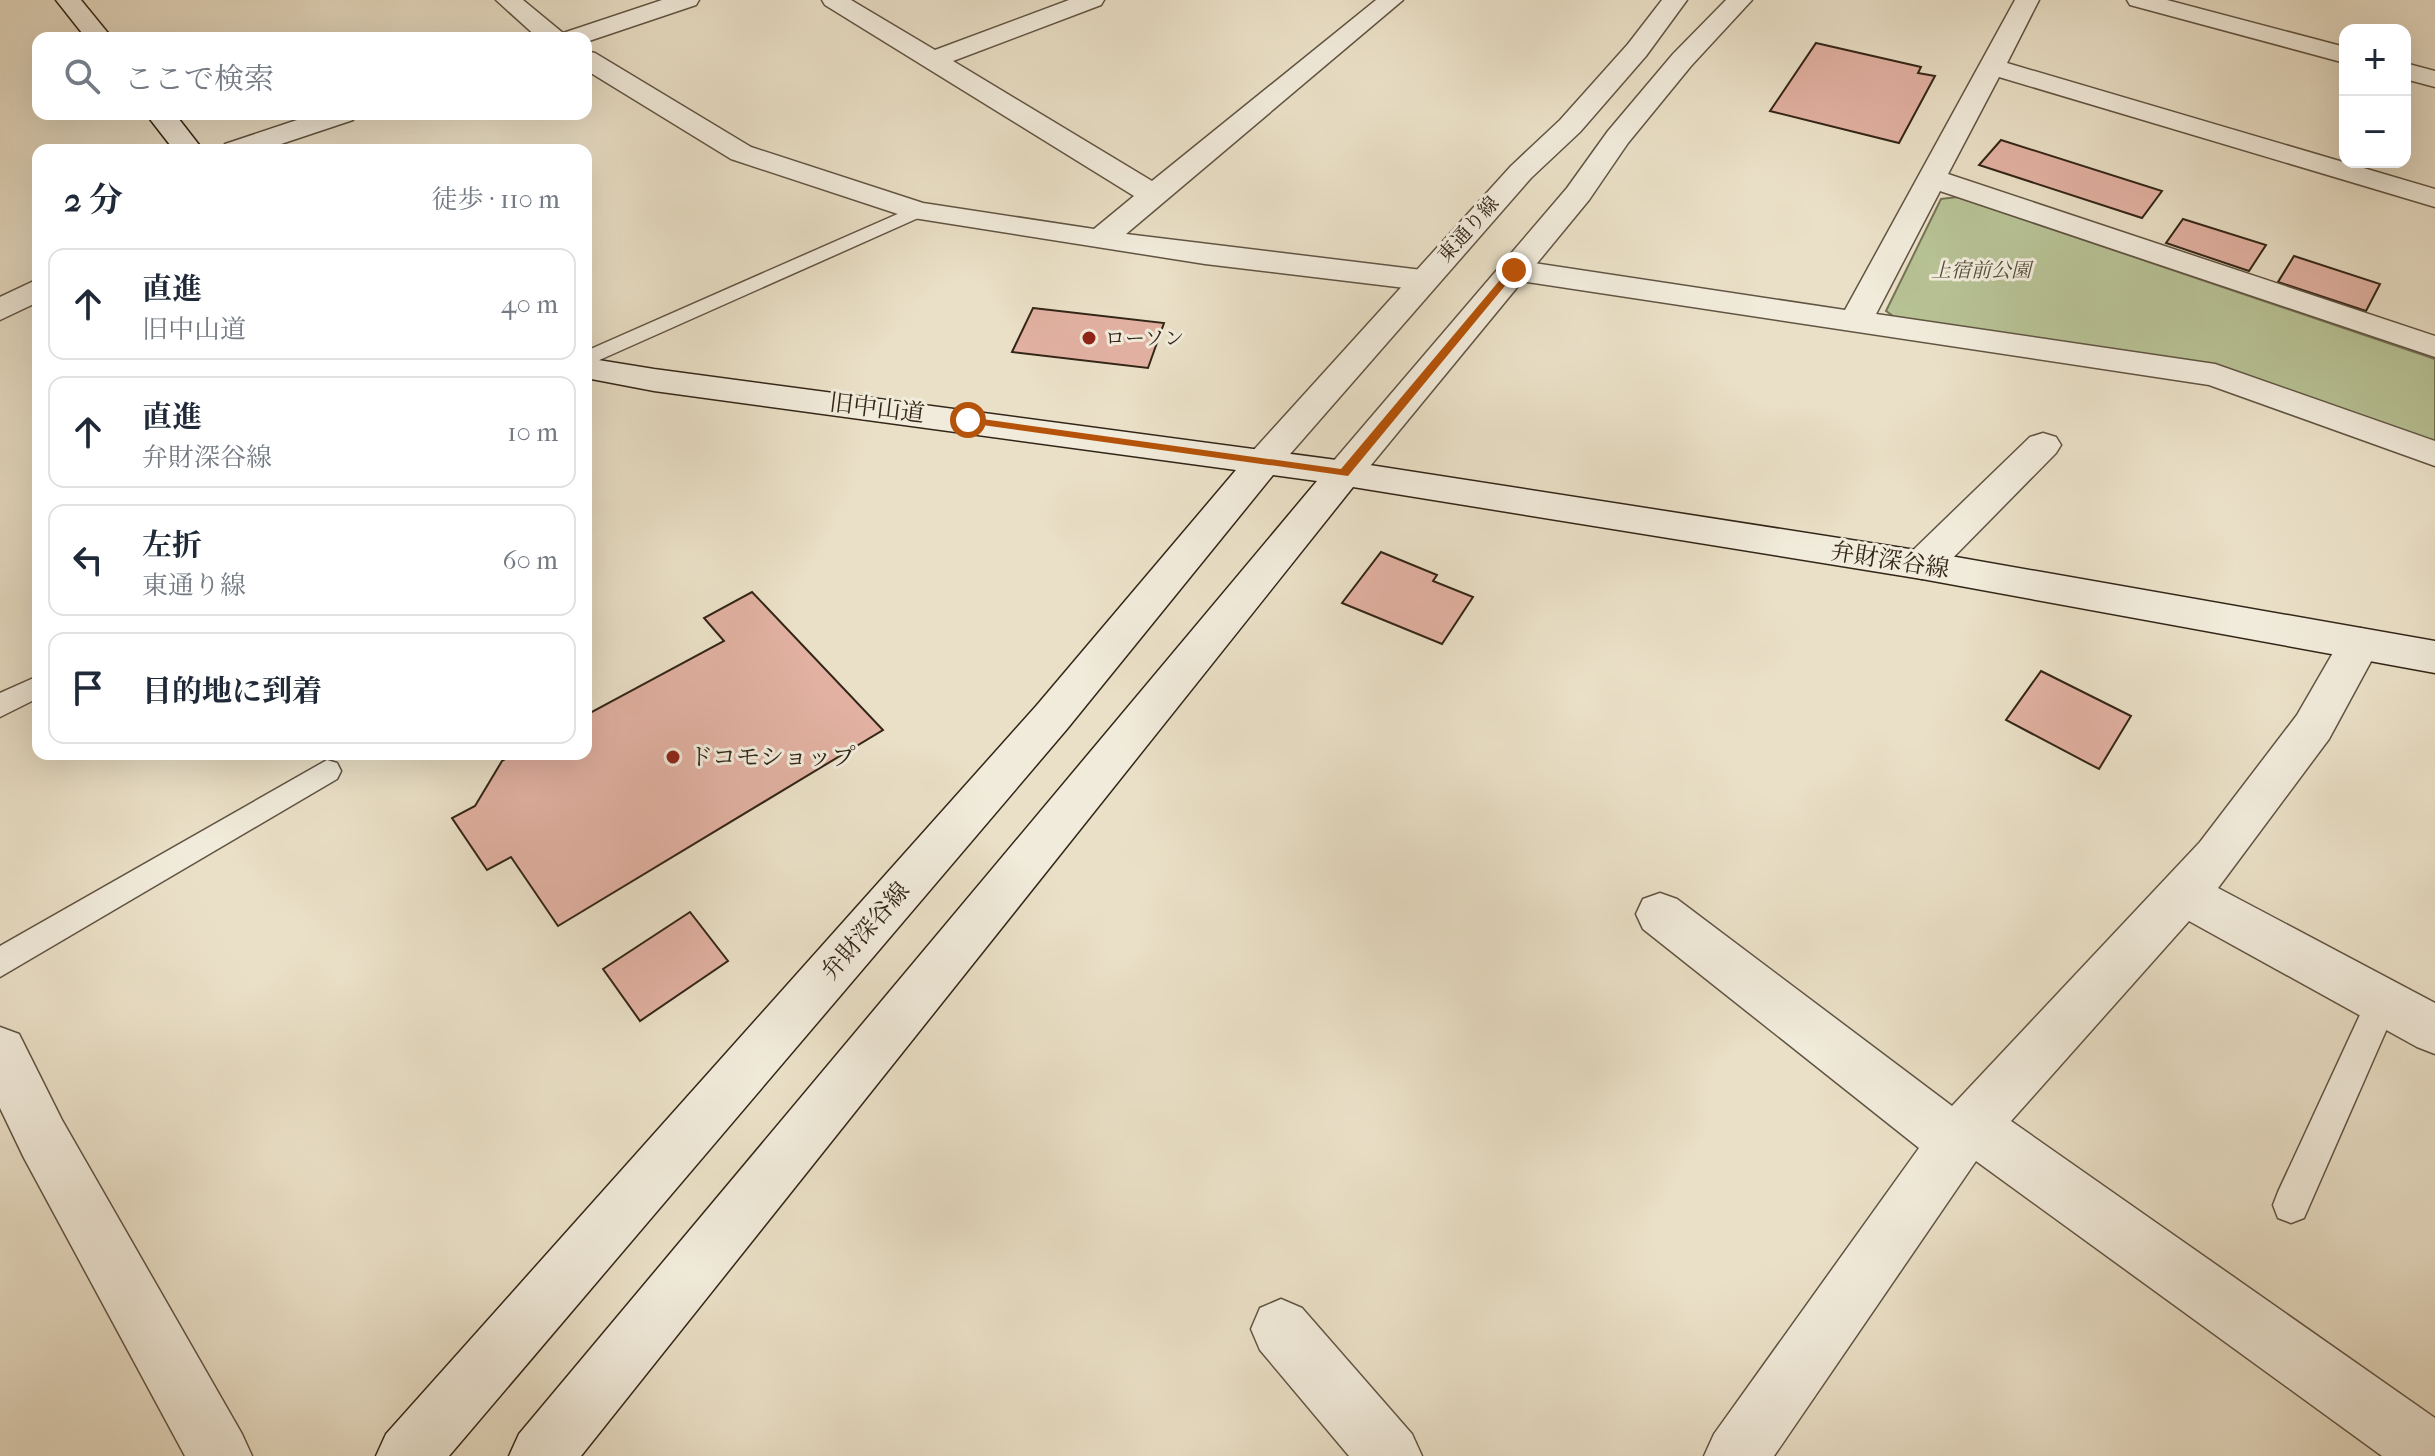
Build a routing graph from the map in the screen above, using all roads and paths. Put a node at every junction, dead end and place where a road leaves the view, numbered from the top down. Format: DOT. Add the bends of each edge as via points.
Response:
graph roads {
  1 [pos="68,0"];
  2 [pos="508,0"];
  3 [pos="687,0"];
  4 [pos="834,0"];
  5 [pos="1092,0"];
  6 [pos="1391,0"];
  7 [pos="1675,0"];
  8 [pos="1740,0"];
  9 [pos="2027,0"];
  10 [pos="2139,0"];
  11 [pos="94,32"];
  12 [pos="547,32"];
  13 [pos="590,32"];
  14 [pos="2339,53"];
  15 [pos="933,60"];
  16 [pos="592,63"];
  17 [pos="1990,66"];
  18 [pos="2411,73"];
  19 [pos="2435,79"];
  20 [pos="165,120"];
  21 [pos="325,120"];
  22 [pos="184,144"];
  23 [pos="253,144"];
  24 [pos="1930,178"];
  25 [pos="1154,195"];
  26 [pos="2435,198"];
  27 [pos="918,211"];
  28 [pos="1099,240"];
  29 [pos="1514,270"];
  30 [pos="1422,280"];
  31 [pos="32,292"];
  32 [pos="0,310"];
  33 [pos="1856,320"];
  34 [pos="2435,347"];
  35 [pos="592,356"];
  36 [pos="592,369"];
  37 [pos="2043,445"];
  38 [pos="2435,454"];
  39 [pos="1264,461"];
  40 [pos="1344,473"];
  41 [pos="1922,565"];
  42 [pos="2360,643"];
  43 [pos="2435,657"];
  44 [pos="32,689"];
  45 [pos="0,706"];
  46 [pos="327,771"];
  47 [pos="2183,893"];
  48 [pos="1660,914"];
  49 [pos="0,963"];
  50 [pos="2383,1001"];
  51 [pos="2435,1030"];
  52 [pos="0,1051"];
  53 [pos="1964,1134"];
  54 [pos="2291,1205"];
  55 [pos="1281,1329"];
  56 [pos="220,1456"];
  57 [pos="408,1456"];
  58 [pos="541,1456"];
  59 [pos="1390,1456"];
  60 [pos="1736,1456"];
  61 [pos="2435,1456"];
  1 -- 11 [label="street"];
  2 -- 12 [label="street"];
  3 -- 13 [label="street"];
  4 -- 15 [label="street"];
  5 -- 15 [label="street"];
  6 -- 25 [label="street"];
  7 -- 30 [label="street, 東通り線" via="1570,126"];
  8 -- 29 [label="street" via="1682,60"];
  9 -- 17 [label="street"];
  10 -- 14 [label="street"];
  15 -- 25 [label="street"];
  16 -- 27 [label="street" via="741,153"];
  17 -- 24 [label="street"];
  17 -- 26 [label="street"];
  18 -- 19 [label="street"];
  20 -- 22 [label="street"];
  21 -- 23 [label="street"];
  24 -- 33 [label="street"];
  24 -- 34 [label="street"];
  25 -- 28 [label="street"];
  27 -- 28 [label="street"];
  27 -- 35 [label="lane"];
  28 -- 30 [label="street"];
  29 -- 33 [label="street"];
  29 -- 40 [label="street"];
  30 -- 39 [label="street, 東通り線"];
  31 -- 32 [label="street"];
  33 -- 38 [label="street" via="2215,375"];
  36 -- 39 [label="street, 旧中山道"];
  37 -- 41 [label="street"];
  39 -- 40 [label="street, 弁財深谷線"];
  39 -- 57 [label="street, 弁財深谷線" via="1052,717"];
  40 -- 41 [label="street, 弁財深谷線"];
  40 -- 58 [label="street"];
  41 -- 42 [label="street, 弁財深谷線"];
  42 -- 43 [label="street, 弁財深谷線"];
  42 -- 47 [label="street" via="2313,727"];
  44 -- 45 [label="lane"];
  46 -- 49 [label="lane"];
  47 -- 50 [label="street"];
  47 -- 53 [label="street"];
  48 -- 53 [label="street"];
  50 -- 51 [label="street"];
  50 -- 54 [label="lane"];
  52 -- 56 [label="street" via="43,1139"];
  53 -- 60 [label="street"];
  53 -- 61 [label="street"];
  55 -- 59 [label="street"];
}
